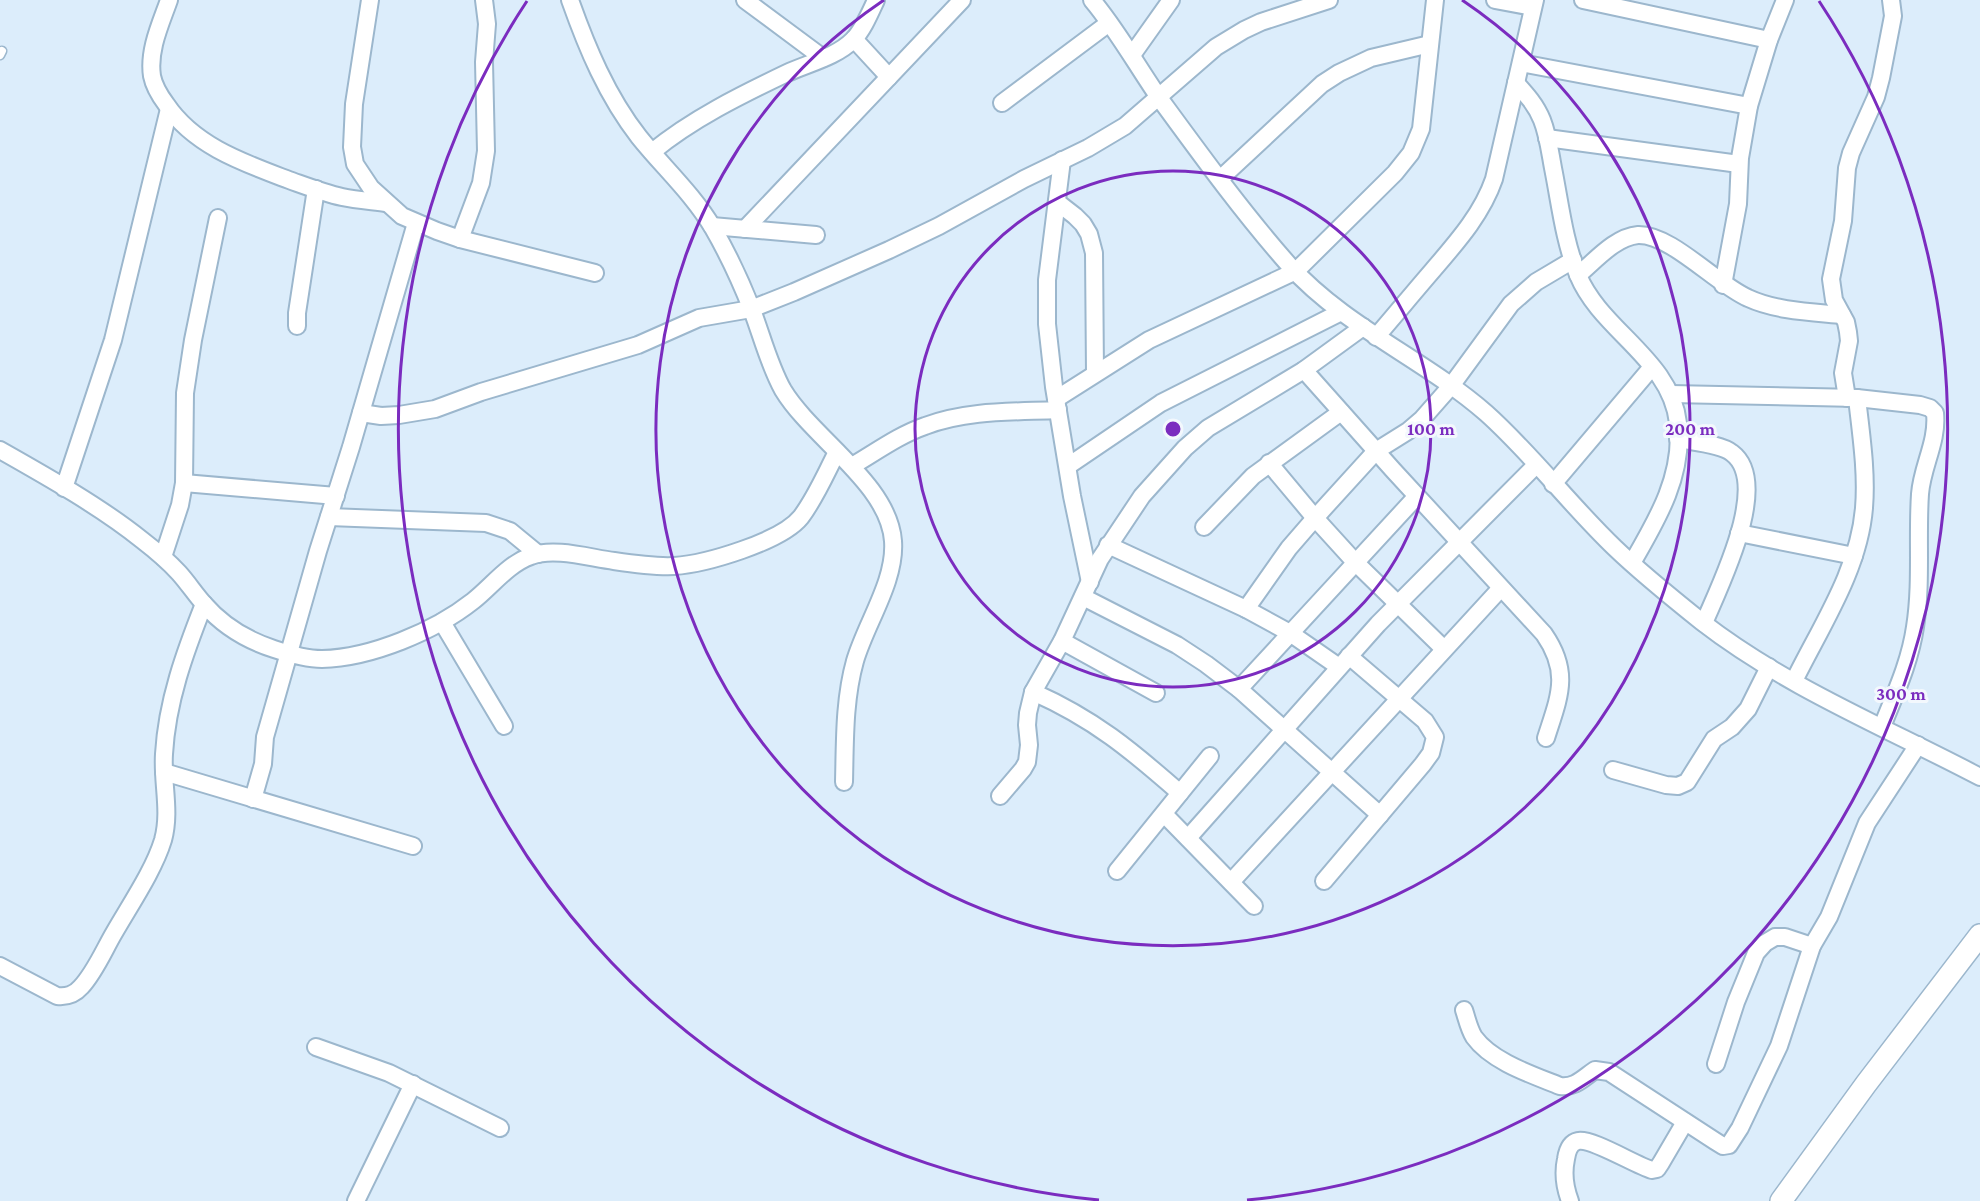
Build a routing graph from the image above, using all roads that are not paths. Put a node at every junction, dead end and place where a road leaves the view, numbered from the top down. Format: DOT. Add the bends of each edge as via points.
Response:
graph roads {
  1 [pos="169,0"];
  2 [pos="370,0"];
  3 [pos="484,0"];
  4 [pos="570,0"];
  5 [pos="745,0"];
  6 [pos="876,0"];
  7 [pos="962,0"];
  8 [pos="1092,0"];
  9 [pos="1171,0"];
  10 [pos="1329,0"];
  11 [pos="1436,0"];
  12 [pos="1496,0"];
  13 [pos="1785,0"];
  14 [pos="1891,0"];
  15 [pos="1592,1"];
  16 [pos="1534,4"];
  17 [pos="1109,23"];
  18 [pos="854,39"];
  19 [pos="1769,40"];
  20 [pos="1430,44"];
  21 [pos="1132,55"];
  22 [pos="823,58"];
  23 [pos="1521,63"];
  24 [pos="889,77"];
  25 [pos="1516,83"];
  26 [pos="1159,97"];
  27 [pos="1002,103"];
  28 [pos="1749,106"];
  29 [pos="170,109"];
  30 [pos="1547,138"];
  31 [pos="652,152"];
  32 [pos="1062,160"];
  33 [pos="1739,164"];
  34 [pos="1220,179"];
  35 [pos="316,189"];
  36 [pos="1057,202"];
  37 [pos="387,203"];
  38 [pos="218,218"];
  39 [pos="416,223"];
  40 [pos="712,226"];
  41 [pos="745,228"];
  42 [pos="816,235"];
  43 [pos="460,239"];
  44 [pos="1576,267"];
  45 [pos="1296,272"];
  46 [pos="595,273"];
  47 [pos="1723,285"];
  48 [pos="751,309"];
  49 [pos="1341,312"];
  50 [pos="1842,315"];
  51 [pos="297,326"];
  52 [pos="1370,332"];
  53 [pos="1652,367"];
  54 [pos="1304,370"];
  55 [pos="1095,373"];
  56 [pos="1451,386"];
  57 [pos="1671,394"];
  58 [pos="1852,398"];
  59 [pos="1057,404"];
  60 [pos="1341,412"];
  61 [pos="361,413"];
  62 [pos="1678,439"];
  63 [pos="0,450"];
  64 [pos="837,452"];
  65 [pos="1376,452"];
  66 [pos="1269,463"];
  67 [pos="1536,465"];
  68 [pos="852,466"];
  69 [pos="1068,466"];
  70 [pos="184,483"];
  71 [pos="1553,484"];
  72 [pos="63,488"];
  73 [pos="336,496"];
  74 [pos="1417,496"];
  75 [pos="329,517"];
  76 [pos="1315,518"];
  77 [pos="1204,526"];
  78 [pos="1739,533"];
  79 [pos="1459,541"];
  80 [pos="1108,545"];
  81 [pos="538,554"];
  82 [pos="1854,556"];
  83 [pos="163,557"];
  84 [pos="1355,562"];
  85 [pos="1632,562"];
  86 [pos="1501,588"];
  87 [pos="1086,590"];
  88 [pos="1398,603"];
  89 [pos="204,604"];
  90 [pos="1246,609"];
  91 [pos="442,622"];
  92 [pos="1704,623"];
  93 [pos="1290,633"];
  94 [pos="1062,641"];
  95 [pos="1444,649"];
  96 [pos="290,654"];
  97 [pos="1344,662"];
  98 [pos="1769,667"];
  99 [pos="1794,681"];
  100 [pos="1239,689"];
  101 [pos="1033,692"];
  102 [pos="1156,693"];
  103 [pos="1397,699"];
  104 [pos="504,726"];
  105 [pos="1882,727"];
  106 [pos="1283,730"];
  107 [pos="1546,738"];
  108 [pos="1918,745"];
  109 [pos="1210,756"];
  110 [pos="1613,770"];
  111 [pos="164,772"];
  112 [pos="1331,772"];
  113 [pos="1980,777"];
  114 [pos="844,782"];
  115 [pos="1180,794"];
  116 [pos="1000,796"];
  117 [pos="254,799"];
  118 [pos="1164,814"];
  119 [pos="1380,815"];
  120 [pos="1188,838"];
  121 [pos="413,846"];
  122 [pos="1117,871"];
  123 [pos="1324,881"];
  124 [pos="1231,882"];
  125 [pos="1254,906"];
  126 [pos="1980,935"];
  127 [pos="1812,946"];
  128 [pos="0,966"];
  129 [pos="1464,1010"];
  130 [pos="316,1047"];
  131 [pos="1716,1064"];
  132 [pos="413,1084"];
  133 [pos="1685,1122"];
  134 [pos="500,1128"];
  135 [pos="356,1201"];
  136 [pos="1570,1201"];
  137 [pos="1780,1201"];
  1 -- 29 [label="street" via="152,55 152,76"];
  2 -- 37 [label="street" via="351,147 364,178"];
  3 -- 43 [label="street" via="486,151 479,189"];
  4 -- 31 [label="street" via="603,81"];
  5 -- 22 [label="street"];
  6 -- 18 [label="street"];
  7 -- 24 [label="street"];
  8 -- 17 [label="street"];
  9 -- 21 [label="street"];
  10 -- 26 [label="street" via="1244,30 1216,47"];
  11 -- 20 [label="street"];
  12 -- 16 [label="street"];
  13 -- 19 [label="street"];
  14 -- 50 [label="street" via="1893,16 1881,78 1847,168 1843,222 1831,279 1834,300"];
  15 -- 19 [label="street"];
  16 -- 23 [label="street"];
  17 -- 21 [label="street"];
  17 -- 27 [label="street"];
  18 -- 22 [label="street"];
  18 -- 24 [label="street"];
  19 -- 28 [label="street"];
  20 -- 34 [label="street" via="1371,58 1339,73 1322,84"];
  20 -- 45 [label="street" via="1425,112 1411,153 1395,174"];
  21 -- 26 [label="street"];
  22 -- 31 [label="street" via="704,116"];
  23 -- 25 [label="street"];
  23 -- 28 [label="street"];
  24 -- 41 [label="street"];
  25 -- 30 [label="street" via="1537,109"];
  25 -- 52 [label="street" via="1494,179 1481,209 1460,239"];
  26 -- 32 [label="street" via="1125,126"];
  26 -- 34 [label="street"];
  28 -- 33 [label="street"];
  29 -- 35 [label="street" via="205,143"];
  29 -- 72 [label="street" via="113,340"];
  30 -- 33 [label="street"];
  30 -- 44 [label="street"];
  31 -- 40 [label="street"];
  32 -- 36 [label="street"];
  32 -- 48 [label="street" via="889,250"];
  33 -- 47 [label="street" via="1738,204"];
  34 -- 45 [label="street"];
  35 -- 37 [label="street" via="340,197"];
  35 -- 51 [label="street"];
  36 -- 55 [label="street" via="1083,224 1094,253"];
  36 -- 59 [label="street" via="1046,302"];
  37 -- 39 [label="street"];
  38 -- 70 [label="street" via="185,393"];
  39 -- 43 [label="street"];
  39 -- 61 [label="street"];
  40 -- 41 [label="street"];
  40 -- 48 [label="street"];
  41 -- 42 [label="street"];
  43 -- 46 [label="street"];
  44 -- 47 [label="street" via="1617,243 1637,235 1647,236 1668,245"];
  44 -- 53 [label="street" via="1588,293 1607,318"];
  44 -- 56 [label="street" via="1536,282 1516,299"];
  45 -- 49 [label="street"];
  45 -- 55 [label="street" via="1158,335"];
  47 -- 50 [label="street" via="1749,299 1780,308"];
  48 -- 61 [label="street" via="699,318 638,345 435,409 381,416"];
  48 -- 64 [label="street" via="783,389"];
  49 -- 52 [label="street"];
  49 -- 69 [label="street" via="1161,403"];
  50 -- 58 [label="street" via="1849,341 1843,373"];
  52 -- 54 [label="street"];
  52 -- 56 [label="street"];
  53 -- 57 [label="street"];
  53 -- 71 [label="street"];
  54 -- 60 [label="street"];
  54 -- 80 [label="street" via="1235,410 1185,448 1142,496"];
  55 -- 59 [label="street"];
  56 -- 65 [label="street" via="1422,419"];
  56 -- 67 [label="street" via="1486,414"];
  57 -- 58 [label="street"];
  57 -- 62 [label="street"];
  58 -- 82 [label="street" via="1862,446 1864,508"];
  58 -- 105 [label="street" via="1920,405 1935,413 1936,421 1920,494 1915,628"];
  59 -- 68 [label="street" via="940,421 903,436"];
  59 -- 69 [label="street"];
  60 -- 65 [label="street"];
  60 -- 66 [label="street"];
  61 -- 73 [label="street"];
  62 -- 78 [label="street" via="1725,449 1740,460 1748,483"];
  62 -- 85 [label="street" via="1669,491"];
  63 -- 72 [label="street"];
  64 -- 68 [label="street"];
  64 -- 81 [label="street" via="801,517 759,543 676,566"];
  65 -- 74 [label="street"];
  65 -- 76 [label="street"];
  66 -- 76 [label="street"];
  66 -- 77 [label="street"];
  67 -- 71 [label="street"];
  67 -- 79 [label="street"];
  68 -- 114 [label="street" via="890,520 893,558 850,680"];
  69 -- 87 [label="street"];
  70 -- 73 [label="street"];
  70 -- 83 [label="street"];
  71 -- 85 [label="street"];
  72 -- 83 [label="street"];
  73 -- 75 [label="street"];
  74 -- 79 [label="street"];
  74 -- 84 [label="street"];
  75 -- 81 [label="street" via="486,524 510,531"];
  75 -- 96 [label="street"];
  76 -- 84 [label="street"];
  76 -- 90 [label="street"];
  78 -- 82 [label="street"];
  78 -- 92 [label="street"];
  79 -- 86 [label="street"];
  79 -- 88 [label="street"];
  80 -- 87 [label="street"];
  80 -- 90 [label="street"];
  81 -- 91 [label="street" via="520,561"];
  82 -- 99 [label="street"];
  83 -- 89 [label="street"];
  84 -- 88 [label="street"];
  84 -- 93 [label="street"];
  85 -- 92 [label="street"];
  86 -- 95 [label="street"];
  86 -- 107 [label="street" via="1544,634 1558,657 1560,691"];
  87 -- 94 [label="street"];
  87 -- 100 [label="street" via="1177,645"];
  88 -- 95 [label="street"];
  88 -- 97 [label="street"];
  89 -- 96 [label="street" via="236,632"];
  89 -- 111 [label="street" via="172,702"];
  90 -- 93 [label="street"];
  91 -- 96 [label="street" via="408,638 344,657 321,659"];
  91 -- 104 [label="street"];
  92 -- 98 [label="street"];
  93 -- 97 [label="street"];
  93 -- 100 [label="street"];
  94 -- 101 [label="street"];
  94 -- 102 [label="street"];
  95 -- 103 [label="street"];
  96 -- 117 [label="street" via="265,737 264,764"];
  97 -- 103 [label="street"];
  97 -- 106 [label="street"];
  98 -- 99 [label="street"];
  98 -- 110 [label="street" via="1748,710 1714,738 1687,782 1666,785"];
  99 -- 105 [label="street"];
  100 -- 106 [label="street"];
  101 -- 115 [label="street" via="1103,729"];
  101 -- 116 [label="street" via="1028,713 1027,762"];
  103 -- 112 [label="street"];
  103 -- 119 [label="street" via="1425,721 1435,737 1424,764"];
  105 -- 108 [label="street"];
  106 -- 112 [label="street"];
  106 -- 120 [label="street"];
  108 -- 113 [label="street"];
  108 -- 127 [label="street" via="1867,824"];
  109 -- 115 [label="street"];
  111 -- 117 [label="street"];
  111 -- 128 [label="street" via="168,808 159,851 81,987 74,994 57,996"];
  112 -- 119 [label="street"];
  112 -- 124 [label="street"];
  115 -- 118 [label="street"];
  117 -- 121 [label="street"];
  118 -- 120 [label="street"];
  118 -- 122 [label="street"];
  119 -- 123 [label="street"];
  120 -- 124 [label="street"];
  124 -- 125 [label="street"];
  126 -- 137 [label="street"];
  127 -- 131 [label="street" via="1785,937 1775,938 1755,953"];
  127 -- 133 [label="street" via="1785,1033 1733,1140 1723,1146"];
  129 -- 133 [label="street" via="1474,1036 1500,1059 1567,1087 1595,1070 1609,1072"];
  130 -- 132 [label="street"];
  132 -- 134 [label="street"];
  132 -- 135 [label="street"];
  133 -- 136 [label="street" via="1657,1169 1652,1170 1592,1143 1572,1144 1565,1162"];
}
